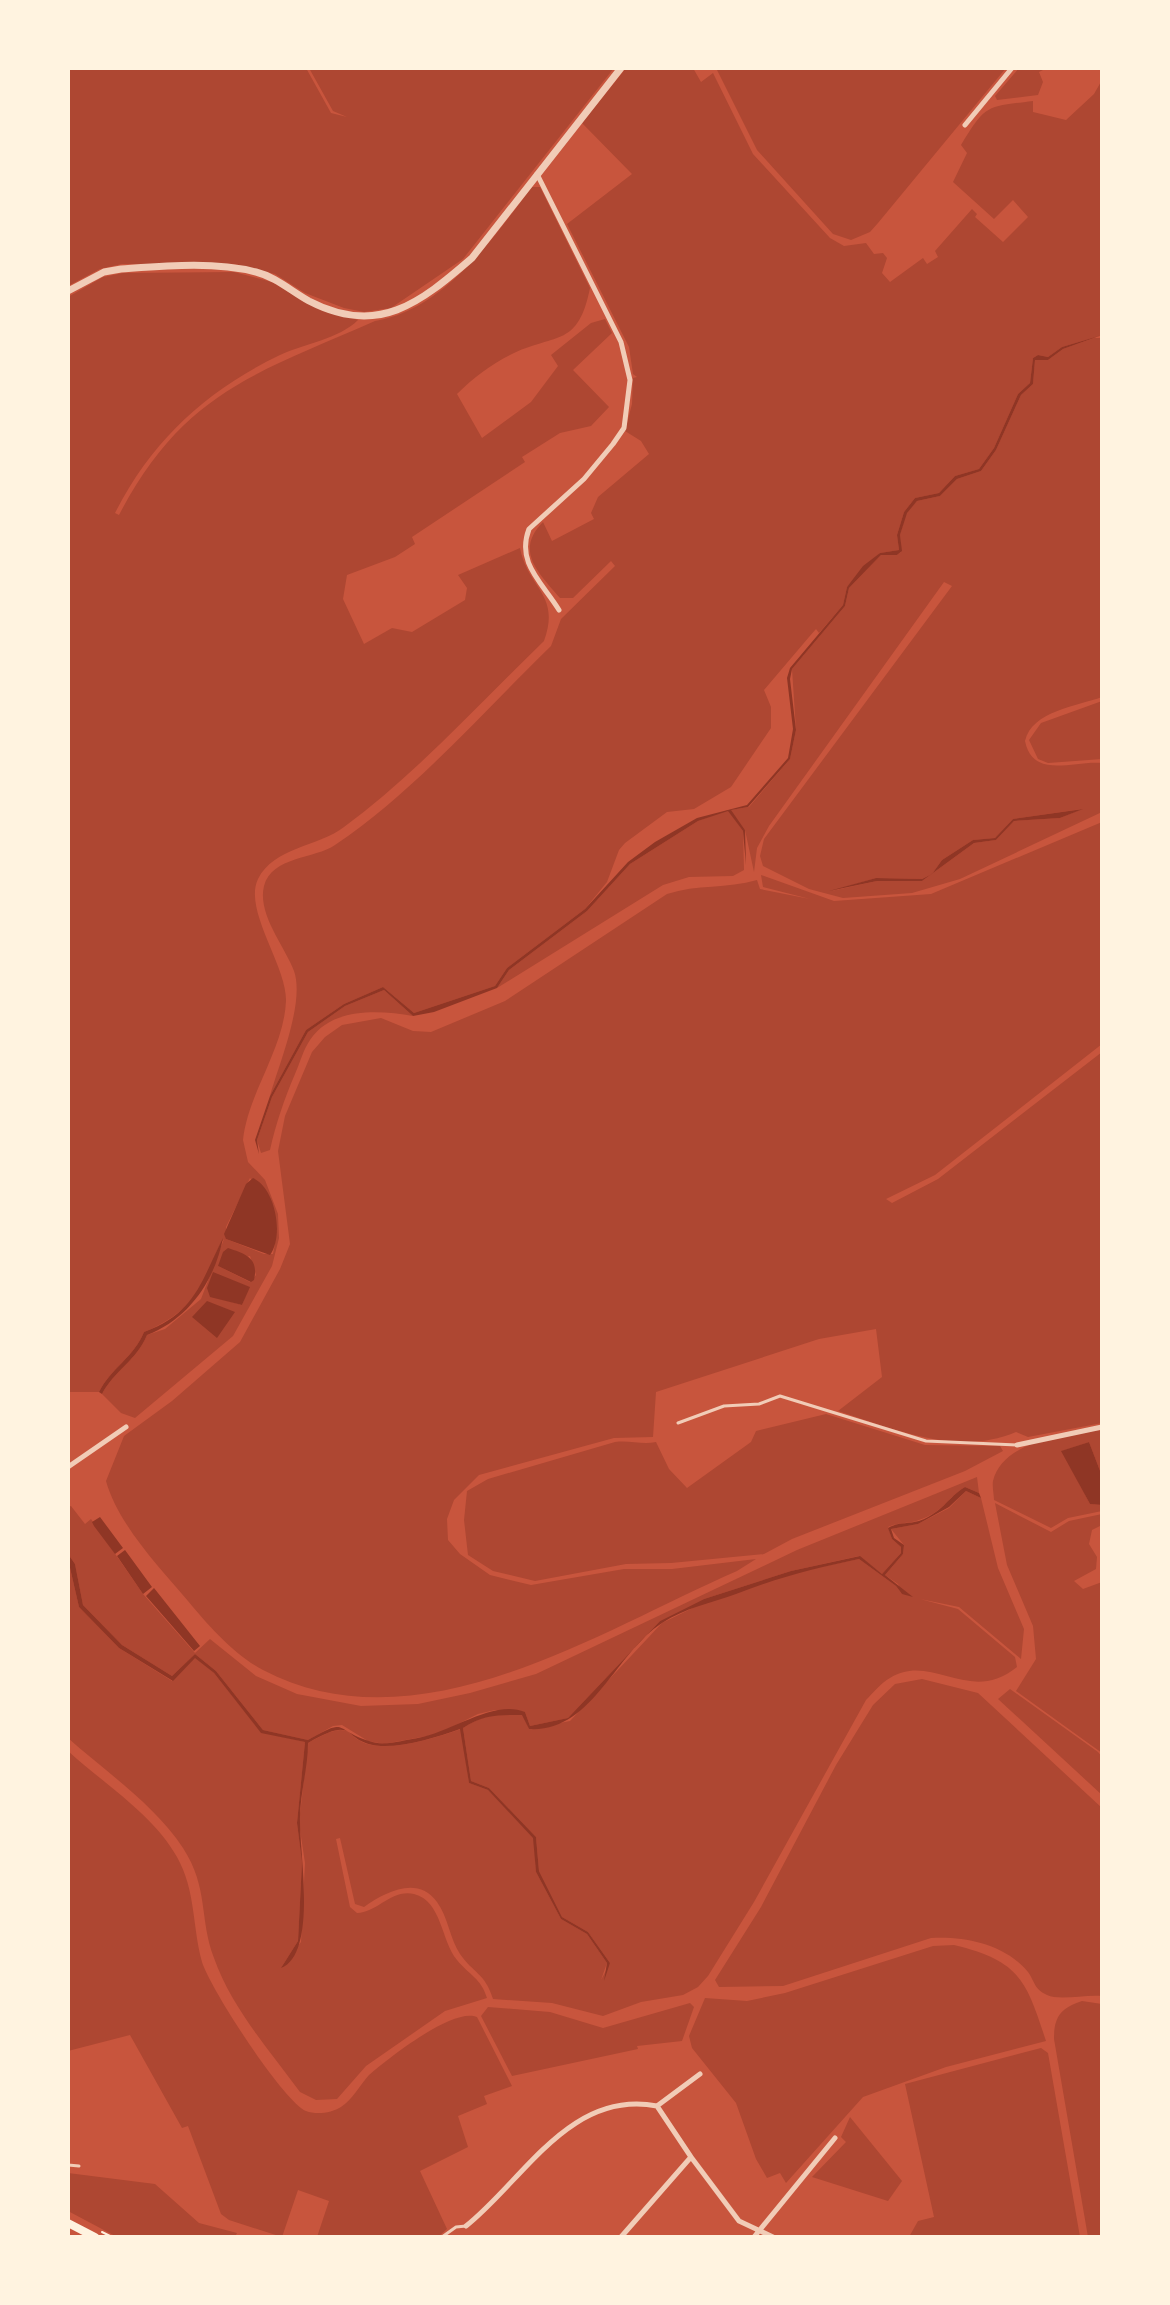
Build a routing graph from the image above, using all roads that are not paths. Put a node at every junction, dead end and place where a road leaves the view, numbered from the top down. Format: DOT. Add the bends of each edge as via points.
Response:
graph roads {
  1 [pos="621,68"];
  2 [pos="1012,68"];
  3 [pos="965,125"];
  4 [pos="536,173"];
  5 [pos="68,291"];
  6 [pos="559,610"];
  7 [pos="678,1423"];
  8 [pos="126,1427"];
  9 [pos="1102,1427"];
  10 [pos="1017,1445"];
  11 [pos="68,1467"];
  12 [pos="700,2074"];
  13 [pos="657,2106"];
  14 [pos="835,2138"];
  15 [pos="691,2157"];
  16 [pos="68,2165"];
  17 [pos="79,2166"];
  18 [pos="68,2223"];
  19 [pos="466,2226"];
  20 [pos="756,2234"];
  21 [pos="95,2237"];
  22 [pos="442,2237"];
  23 [pos="621,2237"];
  24 [pos="773,2237"];
  1 -- 4 [label="street"];
  2 -- 3 [label="street"];
  4 -- 5 [label="street" via="472,258 418,299 381,316 344,314 274,278 235,268 121,269"];
  4 -- 6 [label="street" via="621,342 630,380 624,428 584,479 526,537 527,565"];
  7 -- 10 [label="lane" via="724,1406 759,1404 780,1396 926,1441"];
  8 -- 11 [label="street"];
  9 -- 10 [label="street"];
  12 -- 13 [label="street"];
  13 -- 15 [label="street"];
  13 -- 19 [label="street" via="627,2104 566,2130"];
  14 -- 20 [label="street"];
  15 -- 20 [label="street" via="739,2221"];
  15 -- 23 [label="street"];
  16 -- 17 [label="lane"];
  18 -- 21 [label="main road"];
  19 -- 22 [label="lane"];
  20 -- 24 [label="street"];
}
